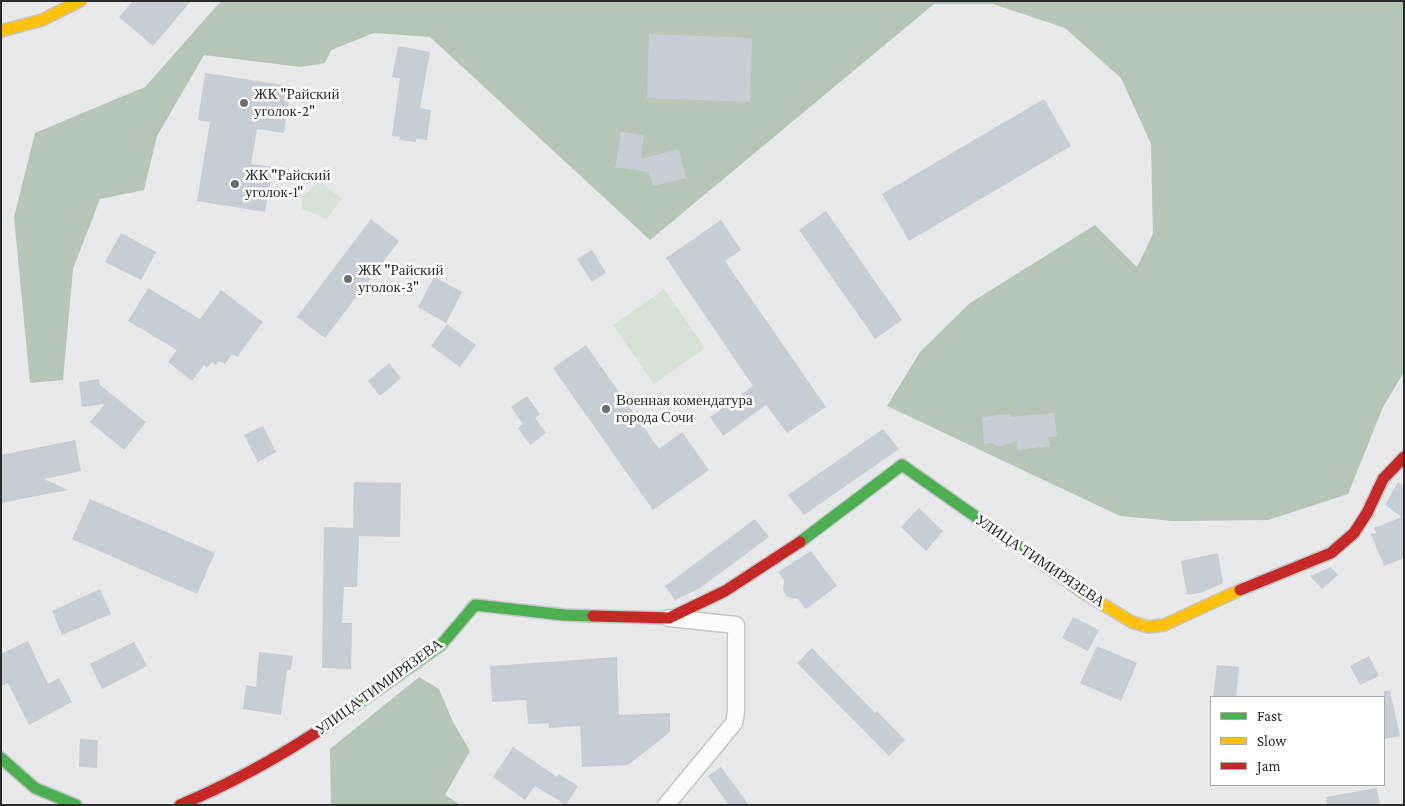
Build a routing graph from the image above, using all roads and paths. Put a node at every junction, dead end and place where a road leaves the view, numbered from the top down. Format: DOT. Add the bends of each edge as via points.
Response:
graph roads {
  1 [pos="80,1"];
  2 [pos="1,32"];
  3 [pos="1404,458"];
  4 [pos="668,618"];
  5 [pos="1,758"];
  6 [pos="76,805"];
  7 [pos="180,805"];
  8 [pos="666,805"];
  1 -- 2 [label="street" via="43,20"];
  3 -- 4 [label="street, УЛИЦА ТИМИРЯЗЕВА" via="1382,479 1354,533 1330,553 1164,625 1148,627 1132,622 1084,593 902,465 799,543 725,591"];
  4 -- 7 [label="street, УЛИЦА ТИМИРЯЗЕВА" via="564,615 475,605 441,645 320,731 208,794"];
  4 -- 8 [label="street, УЛИЦА ТИМИРЯЗЕВА" via="736,625 736,702 734,724"];
  5 -- 6 [label="street" via="36,788"];
}
